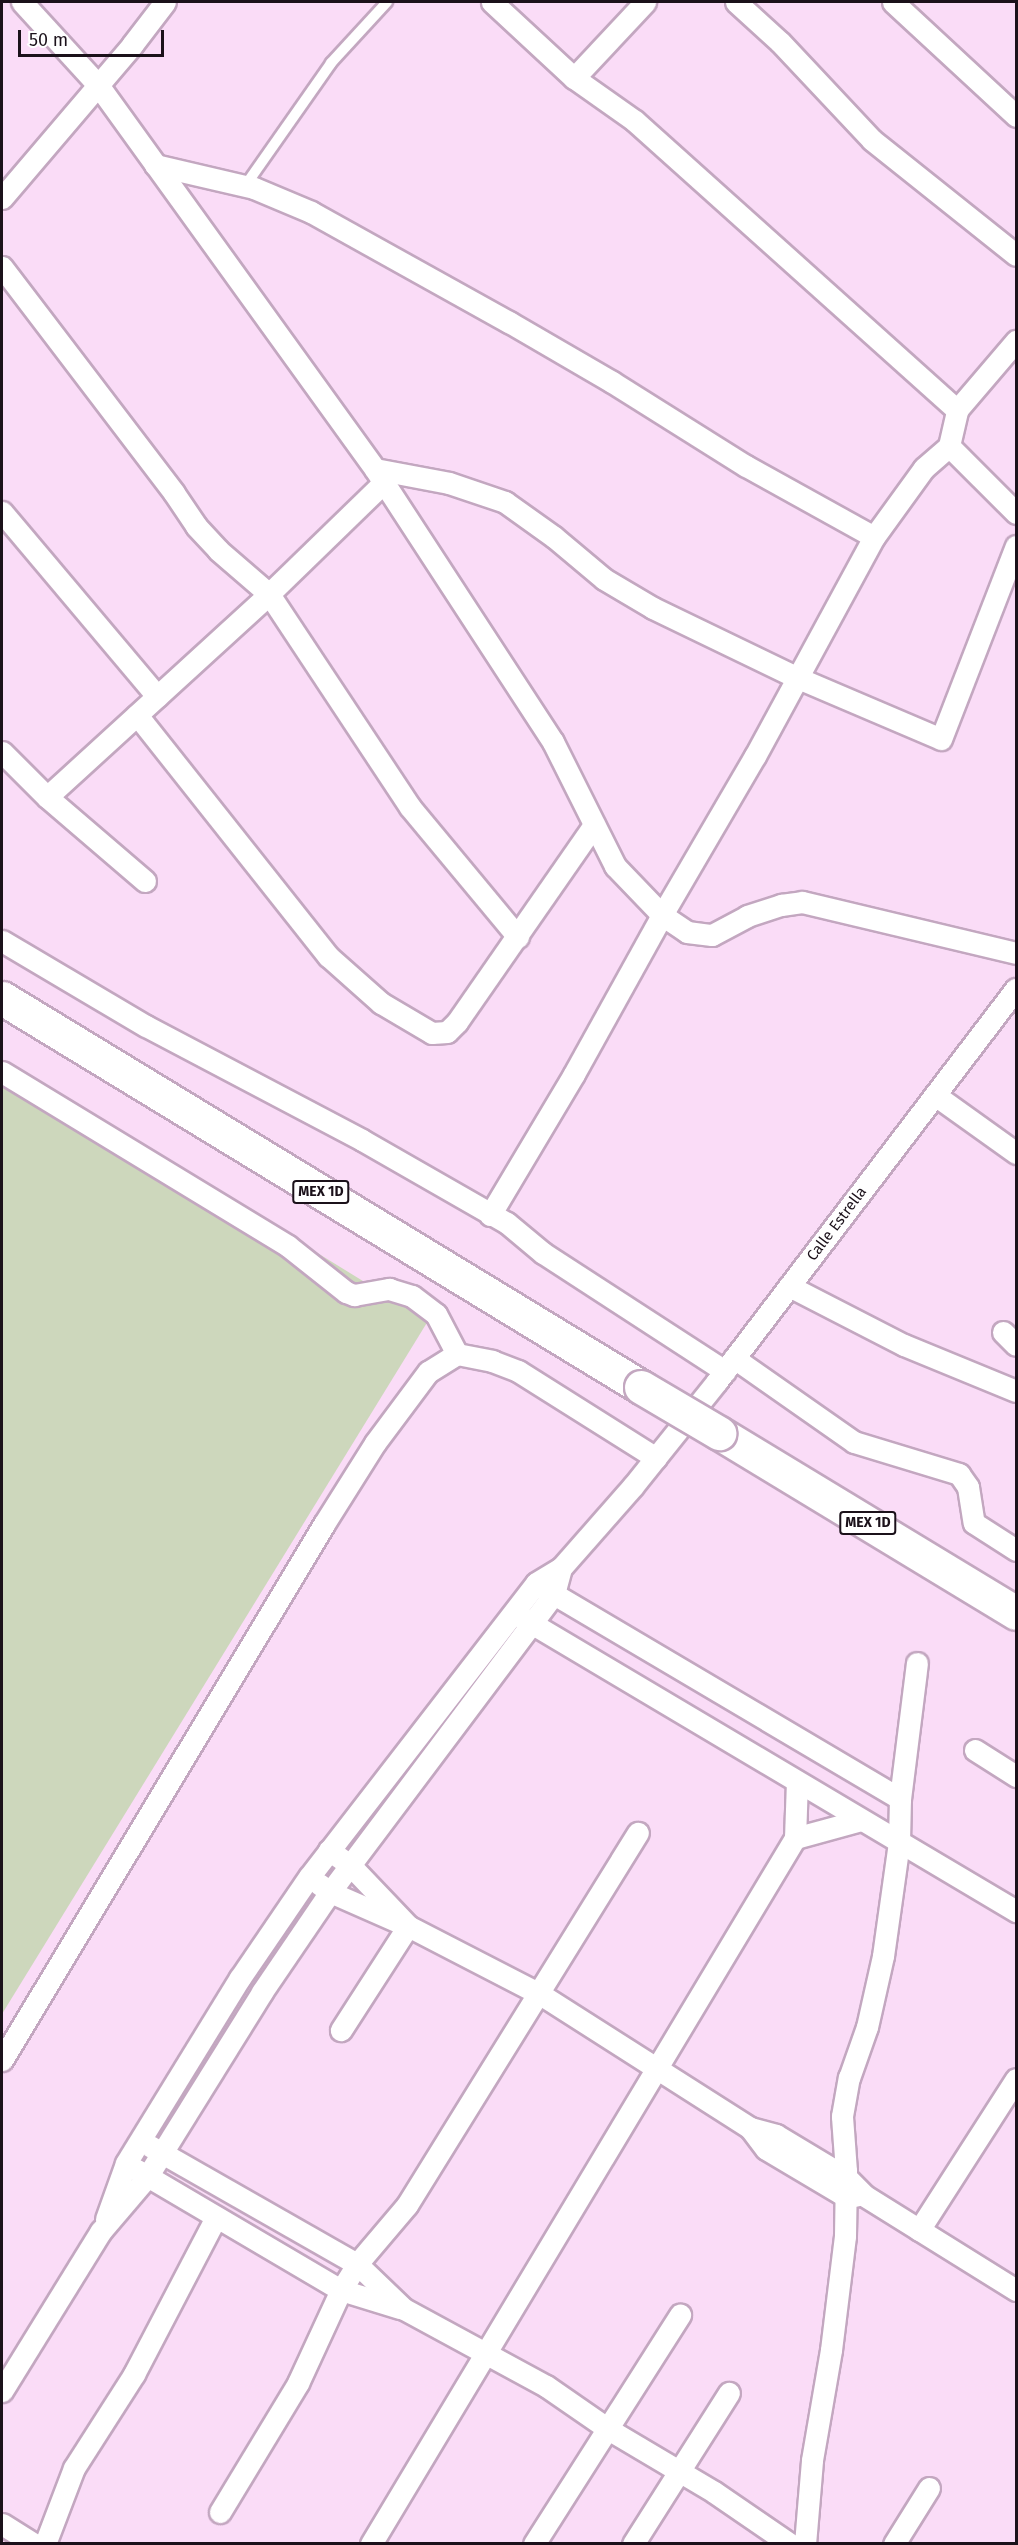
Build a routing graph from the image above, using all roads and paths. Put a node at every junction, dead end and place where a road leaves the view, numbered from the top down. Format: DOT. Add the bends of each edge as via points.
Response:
graph roads {
  1 [pos="22,2"];
  2 [pos="165,2"];
  3 [pos="387,2"];
  4 [pos="492,2"];
  5 [pos="645,2"];
  6 [pos="736,2"];
  7 [pos="893,2"];
  8 [pos="574,78"];
  9 [pos="98,85"];
  10 [pos="1017,116"];
  11 [pos="154,165"];
  12 [pos="245,186"];
  13 [pos="2,198"];
  14 [pos="1017,255"];
  15 [pos="2,267"];
  16 [pos="1017,341"];
  17 [pos="957,410"];
  18 [pos="949,446"];
  19 [pos="380,475"];
  20 [pos="2,512"];
  21 [pos="1017,513"];
  22 [pos="874,537"];
  23 [pos="1017,546"];
  24 [pos="269,594"];
  25 [pos="798,678"];
  26 [pos="157,696"];
  27 [pos="137,715"];
  28 [pos="2,752"];
  29 [pos="47,797"];
  30 [pos="594,825"];
  31 [pos="145,881"];
  32 [pos="662,915"];
  33 [pos="519,937"];
  34 [pos="2,941"];
  35 [pos="1017,952"];
  36 [pos="1017,989"];
  37 [pos="2,998"];
  38 [pos="2,1072"];
  39 [pos="935,1095"];
  40 [pos="1017,1153"];
  41 [pos="490,1215"];
  42 [pos="789,1286"];
  43 [pos="457,1354"];
  44 [pos="730,1364"];
  45 [pos="1017,1391"];
  46 [pos="656,1458"];
  47 [pos="1017,1550"];
  48 [pos="561,1568"];
  49 [pos="536,1583"];
  50 [pos="555,1594"];
  51 [pos="513,1612"];
  52 [pos="1017,1613"];
  53 [pos="532,1624"];
  54 [pos="917,1663"];
  55 [pos="975,1750"];
  56 [pos="1017,1776"];
  57 [pos="797,1782"];
  58 [pos="900,1799"];
  59 [pos="861,1820"];
  60 [pos="638,1833"];
  61 [pos="795,1838"];
  62 [pos="899,1842"];
  63 [pos="328,1850"];
  64 [pos="350,1865"];
  65 [pos="309,1877"];
  66 [pos="330,1892"];
  67 [pos="1015,1906"];
  68 [pos="408,1926"];
  69 [pos="240,1978"];
  70 [pos="262,1992"];
  71 [pos="540,1994"];
  72 [pos="341,2030"];
  73 [pos="2,2060"];
  74 [pos="657,2068"];
  75 [pos="1017,2079"];
  76 [pos="140,2140"];
  77 [pos="162,2154"];
  78 [pos="126,2163"];
  79 [pos="147,2177"];
  80 [pos="852,2190"];
  81 [pos="216,2217"];
  82 [pos="101,2230"];
  83 [pos="919,2230"];
  84 [pos="357,2264"];
  85 [pos="341,2290"];
  86 [pos="1017,2290"];
  87 [pos="404,2309"];
  88 [pos="680,2315"];
  89 [pos="485,2353"];
  90 [pos="2,2391"];
  91 [pos="729,2393"];
  92 [pos="608,2429"];
  93 [pos="676,2472"];
  94 [pos="929,2488"];
  95 [pos="220,2512"];
  96 [pos="2,2524"];
  97 [pos="34,2544"];
  98 [pos="45,2544"];
  99 [pos="370,2544"];
  100 [pos="534,2544"];
  101 [pos="633,2544"];
  102 [pos="790,2544"];
  103 [pos="805,2544"];
  104 [pos="894,2544"];
  1 -- 9 [label="street"];
  2 -- 9 [label="street"];
  3 -- 12 [label="lane" via="331,63"];
  4 -- 8 [label="street"];
  5 -- 8 [label="street"];
  6 -- 14 [label="street" via="780,42 872,140"];
  7 -- 10 [label="street"];
  8 -- 17 [label="street" via="635,121"];
  9 -- 11 [label="street"];
  9 -- 13 [label="street"];
  11 -- 12 [label="street"];
  11 -- 19 [label="street"];
  12 -- 22 [label="street" via="311,212 509,322 746,466"];
  15 -- 24 [label="street" via="196,526"];
  16 -- 17 [label="street"];
  17 -- 18 [label="street"];
  18 -- 21 [label="street"];
  18 -- 22 [label="street" via="924,468"];
  19 -- 24 [label="street"];
  19 -- 25 [label="street" via="449,483 505,502 604,579 653,608"];
  19 -- 30 [label="street" via="553,742"];
  20 -- 26 [label="street"];
  22 -- 25 [label="street"];
  23 -- 25 [label="street" via="941,739"];
  24 -- 26 [label="street"];
  24 -- 33 [label="street" via="410,807"];
  25 -- 32 [label="street"];
  26 -- 27 [label="street"];
  27 -- 29 [label="street"];
  27 -- 33 [label="street" via="328,956 381,1003 432,1033 447,1032 457,1022"];
  28 -- 29 [label="street"];
  29 -- 31 [label="street"];
  30 -- 32 [label="street" via="615,866"];
  30 -- 33 [label="street"];
  32 -- 35 [label="street" via="687,932 712,935 747,916 781,904 802,902"];
  32 -- 41 [label="street"];
  34 -- 41 [label="street" via="146,1026 362,1140"];
  36 -- 39 [label="street, Calle Estrella"];
  37 -- 52 [label="highway, MEX 1D, bridge"];
  38 -- 43 [label="street" via="288,1246 346,1292 354,1295 389,1289 412,1296 436,1314"];
  39 -- 40 [label="street"];
  39 -- 42 [label="street, Calle Estrella"];
  41 -- 44 [label="street" via="507,1223 543,1252"];
  42 -- 44 [label="street, Calle Estrella"];
  42 -- 45 [label="street" via="904,1345"];
  43 -- 46 [label="street" via="518,1371"];
  43 -- 73 [label="street" via="428,1372 375,1443 226,1683"];
  44 -- 46 [label="street, Calle Estrella"];
  44 -- 47 [label="street" via="854,1442 959,1474 968,1487 974,1523"];
  46 -- 48 [label="street, Calle Estrella"];
  48 -- 49 [label="street, Calle Estrella"];
  48 -- 50 [label="street"];
  49 -- 50 [label="street"];
  49 -- 51 [label="street"];
  50 -- 53 [label="street"];
  50 -- 58 [label="street"];
  51 -- 53 [label="street"];
  51 -- 63 [label="street"];
  53 -- 57 [label="street"];
  53 -- 64 [label="street"];
  54 -- 58 [label="street"];
  55 -- 56 [label="street"];
  57 -- 59 [label="street"];
  57 -- 61 [label="street"];
  58 -- 62 [label="street"];
  59 -- 61 [label="street"];
  59 -- 62 [label="street"];
  60 -- 71 [label="street"];
  61 -- 74 [label="street"];
  62 -- 67 [label="street"];
  62 -- 80 [label="street" via="883,1956 842,2116"];
  63 -- 64 [label="street"];
  63 -- 65 [label="street"];
  64 -- 66 [label="street"];
  64 -- 68 [label="street"];
  65 -- 66 [label="street"];
  65 -- 69 [label="street"];
  66 -- 68 [label="street"];
  66 -- 70 [label="street"];
  68 -- 71 [label="street"];
  68 -- 72 [label="street"];
  69 -- 70 [label="street"];
  69 -- 76 [label="street"];
  70 -- 77 [label="street"];
  71 -- 74 [label="street"];
  71 -- 84 [label="street" via="407,2205"];
  74 -- 80 [label="street" via="750,2128 776,2135"];
  74 -- 89 [label="street"];
  75 -- 83 [label="street"];
  76 -- 77 [label="street"];
  76 -- 78 [label="street"];
  77 -- 79 [label="street"];
  77 -- 84 [label="street"];
  78 -- 79 [label="street"];
  78 -- 82 [label="street"];
  79 -- 81 [label="street"];
  79 -- 82 [label="street"];
  80 -- 83 [label="street"];
  80 -- 103 [label="street" via="812,2460"];
  81 -- 85 [label="street"];
  81 -- 98 [label="street" via="134,2374 74,2468"];
  82 -- 90 [label="street"];
  83 -- 86 [label="street"];
  84 -- 85 [label="street"];
  84 -- 87 [label="street"];
  85 -- 87 [label="street"];
  85 -- 95 [label="street" via="298,2383"];
  87 -- 89 [label="street"];
  88 -- 92 [label="street"];
  89 -- 92 [label="street" via="546,2386"];
  89 -- 99 [label="street"];
  91 -- 93 [label="street"];
  92 -- 93 [label="street"];
  92 -- 100 [label="street"];
  93 -- 101 [label="street"];
  93 -- 102 [label="street" via="714,2492"];
  94 -- 104 [label="street"];
  96 -- 97 [label="street"];
}
